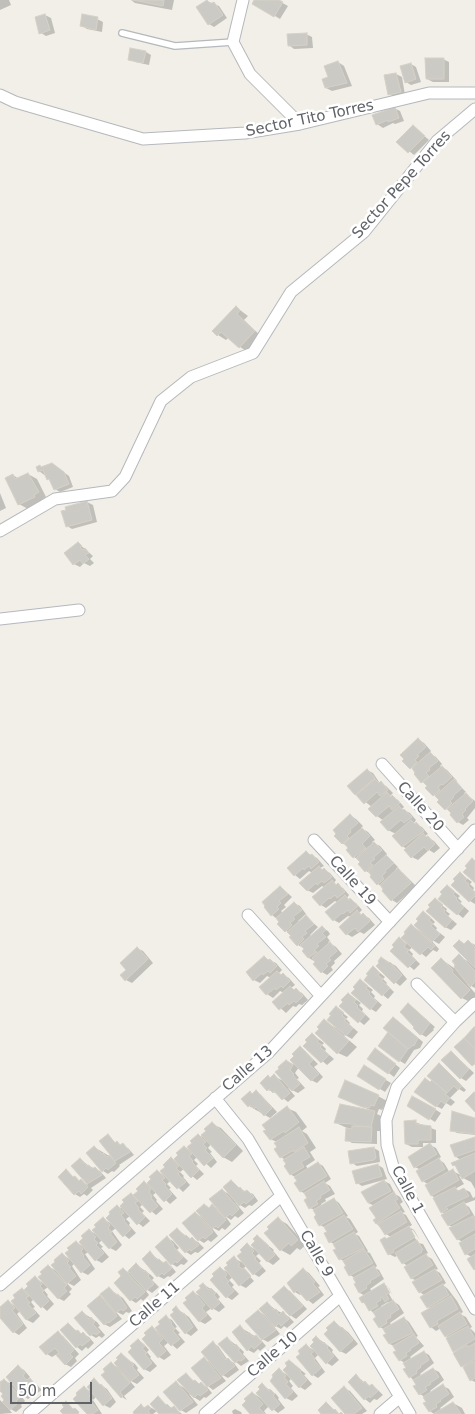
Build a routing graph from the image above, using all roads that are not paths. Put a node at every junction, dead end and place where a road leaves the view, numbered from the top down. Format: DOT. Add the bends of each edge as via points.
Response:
graph roads {
  1 [pos="243,0"];
  2 [pos="122,33"];
  3 [pos="233,42"];
  4 [pos="475,93"];
  5 [pos="0,95"];
  6 [pos="475,109"];
  7 [pos="300,124"];
  8 [pos="0,531"];
  9 [pos="79,610"];
  10 [pos="0,619"];
  11 [pos="382,764"];
  12 [pos="475,830"];
  13 [pos="314,840"];
  14 [pos="458,849"];
  15 [pos="248,915"];
  16 [pos="390,922"];
  17 [pos="417,984"];
  18 [pos="321,996"];
  19 [pos="475,1003"];
  20 [pos="455,1022"];
  21 [pos="215,1098"];
  22 [pos="281,1196"];
  23 [pos="0,1285"];
  24 [pos="340,1296"];
  25 [pos="475,1308"];
  26 [pos="400,1397"];
  27 [pos="30,1414"];
  28 [pos="205,1414"];
  29 [pos="380,1414"];
  30 [pos="410,1414"];
  1 -- 3 [label="street"];
  2 -- 3 [label="lane" via="175,46"];
  3 -- 7 [label="street" via="250,74"];
  4 -- 7 [label="street, Sector Tito Torres" via="429,93"];
  5 -- 7 [label="street, Sector Tito Torres" via="143,139 244,134"];
  6 -- 8 [label="street, Sector Pepe Torres" via="437,140 364,232 291,292 252,353 191,377 161,401 125,477 112,491 55,499"];
  9 -- 10 [label="street"];
  11 -- 14 [label="street, Calle 20"];
  12 -- 14 [label="street, Calle 13"];
  13 -- 16 [label="street, Calle 19"];
  14 -- 16 [label="street, Calle 13"];
  15 -- 18 [label="street"];
  16 -- 18 [label="street, Calle 13"];
  17 -- 20 [label="street"];
  18 -- 21 [label="street, Calle 13" via="269,1052"];
  19 -- 20 [label="street"];
  20 -- 25 [label="street, Calle 1" via="397,1087 386,1120 387,1145 394,1170"];
  21 -- 22 [label="street, Calle 9" via="248,1139"];
  21 -- 23 [label="street, Calle 13"];
  22 -- 24 [label="street, Calle 9"];
  22 -- 27 [label="street, Calle 11"];
  24 -- 26 [label="street, Calle 9"];
  24 -- 28 [label="street, Calle 10"];
  26 -- 29 [label="street"];
  26 -- 30 [label="street, Calle 9"];
}
